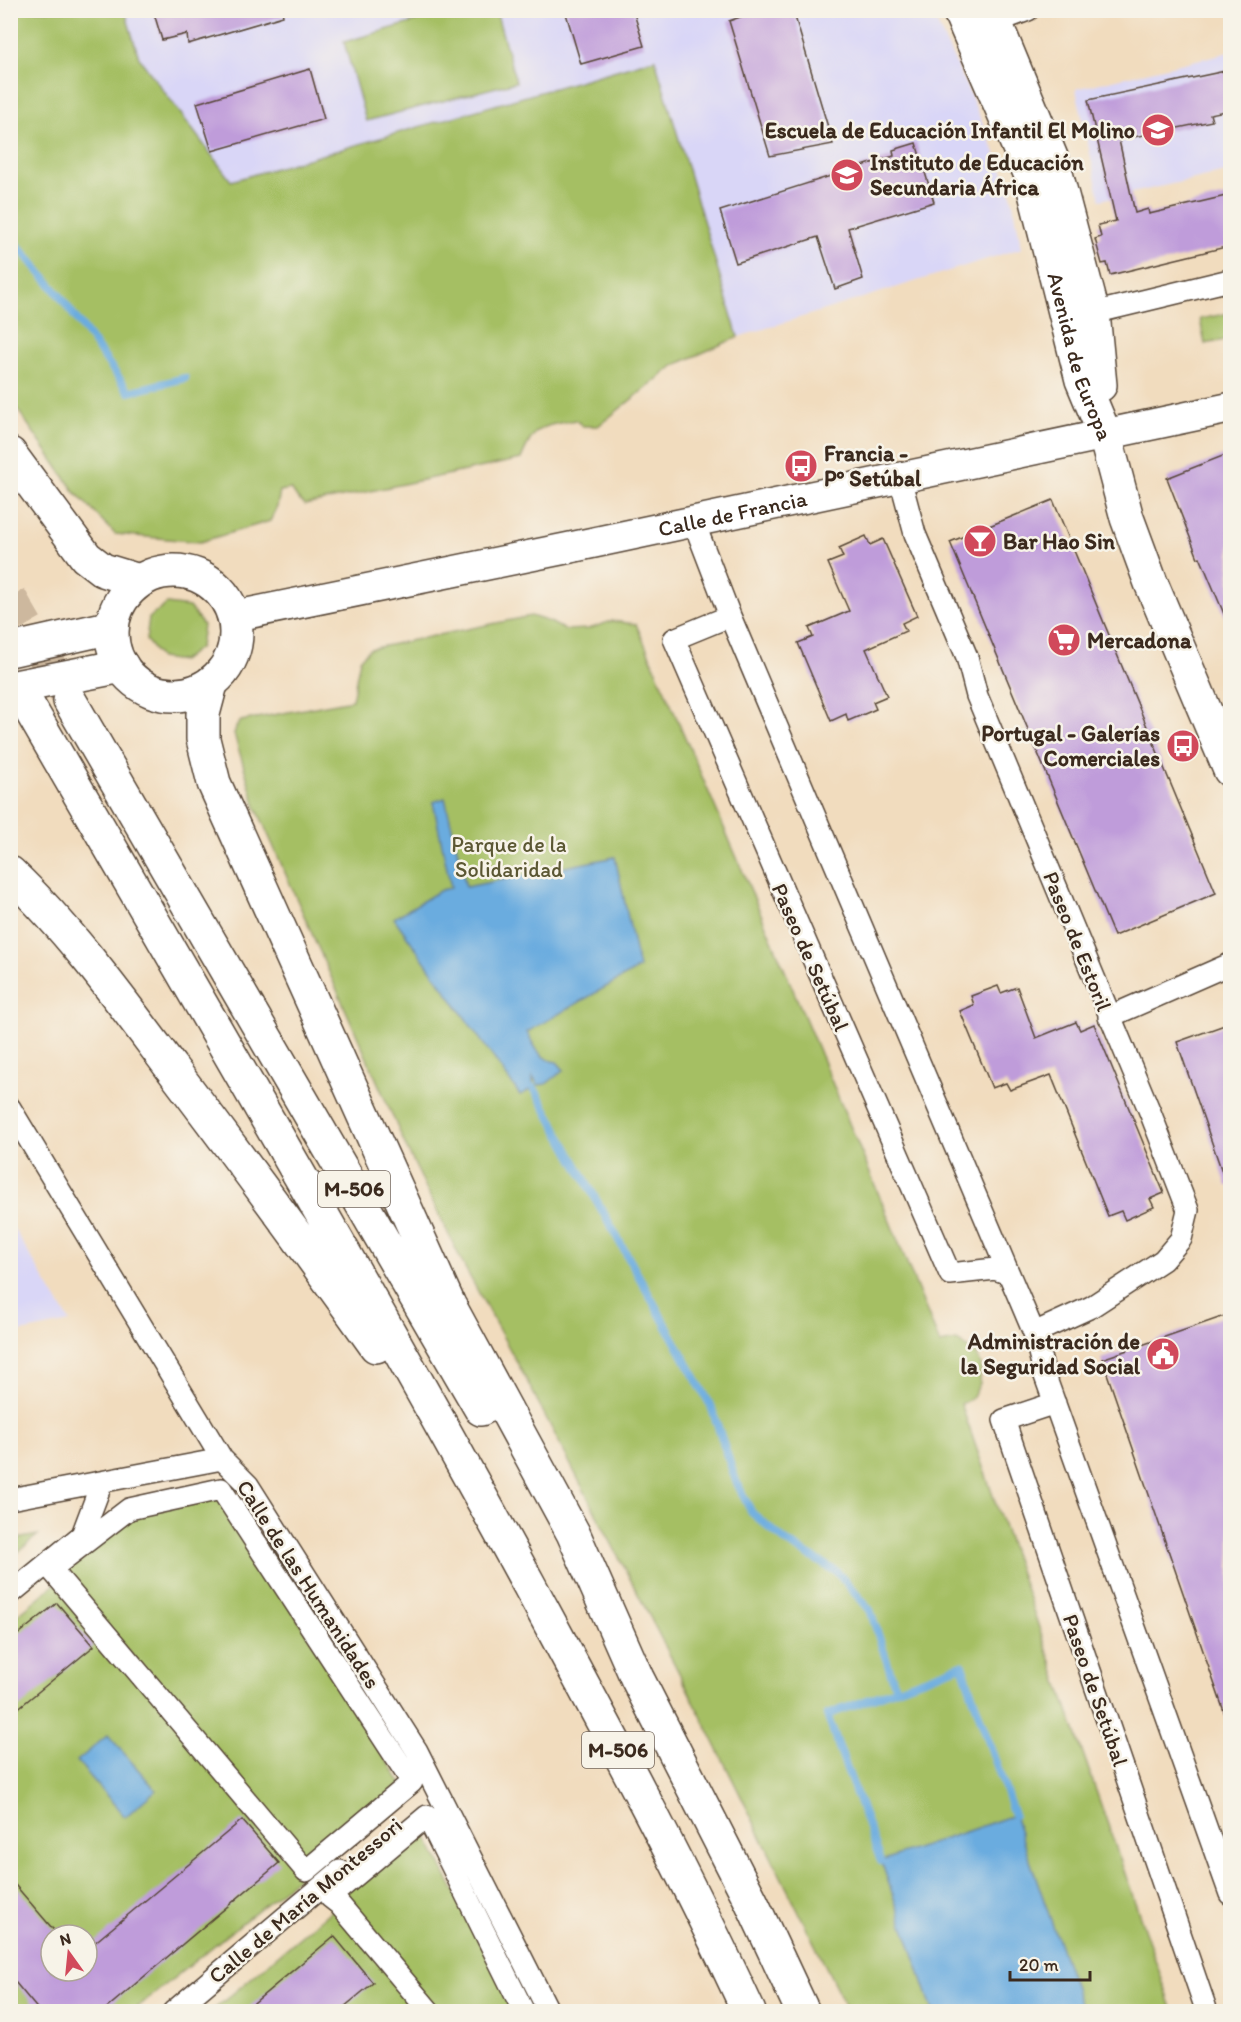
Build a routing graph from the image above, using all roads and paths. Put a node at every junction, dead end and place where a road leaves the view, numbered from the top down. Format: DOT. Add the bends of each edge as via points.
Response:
graph roads {
  1 [pos="959,10"];
  2 [pos="1028,10"];
  3 [pos="994,14"];
  4 [pos="1230,280"];
  5 [pos="1093,313"];
  6 [pos="1230,408"];
  7 [pos="1105,435"];
  8 [pos="10,454"];
  9 [pos="900,478"];
  10 [pos="693,520"];
  11 [pos="139,581"];
  12 [pos="235,616"];
  13 [pos="730,616"];
  14 [pos="112,627"];
  15 [pos="10,650"];
  16 [pos="122,666"];
  17 [pos="211,684"];
  18 [pos="20,698"];
  19 [pos="70,701"];
  20 [pos="1230,770"];
  21 [pos="10,873"];
  22 [pos="1230,964"];
  23 [pos="1109,1017"];
  24 [pos="10,1108"];
  25 [pos="1009,1274"];
  26 [pos="1034,1333"];
  27 [pos="1055,1403"];
  28 [pos="222,1459"];
  29 [pos="102,1482"];
  30 [pos="479,1493"];
  31 [pos="10,1500"];
  32 [pos="51,1569"];
  33 [pos="10,1594"];
  34 [pos="637,1678"];
  35 [pos="437,1789"];
  36 [pos="1230,1894"];
  37 [pos="173,2012"];
  38 [pos="430,2012"];
  39 [pos="524,2012"];
  40 [pos="549,2012"];
  41 [pos="749,2012"];
  42 [pos="803,2012"];
  43 [pos="1207,2012"];
  1 -- 7 [label="main road, Avenida de Europa" via="1030,173 1082,380"];
  2 -- 3 [label="street"];
  3 -- 5 [label="main road, Avenida de Europa" via="1053,162"];
  4 -- 5 [label="street"];
  5 -- 7 [label="main road, Avenida de Europa"];
  6 -- 7 [label="main road, Calle de Francia"];
  7 -- 9 [label="main road, Calle de Francia"];
  7 -- 20 [label="main road" via="1127,518 1150,583"];
  8 -- 11 [label="main road" via="86,557 103,570"];
  9 -- 10 [label="main road, Calle de Francia"];
  9 -- 23 [label="street, Paseo de Estoril" via="915,534 967,657 977,696"];
  10 -- 12 [label="main road, Calle de Francia"];
  10 -- 13 [label="street"];
  11 -- 12 [label="main road" via="161,572 184,571 206,579 224,594"];
  11 -- 14 [label="main road" via="116,609"];
  12 -- 17 [label="main road" via="234,653"];
  13 -- 25 [label="street"];
  13 -- 25 [label="street, Paseo de Setúbal" via="674,639 950,1274 995,1269"];
  14 -- 15 [label="main road"];
  14 -- 16 [label="main road" via="114,648"];
  16 -- 17 [label="main road" via="135,681 172,695 193,693"];
  16 -- 18 [label="main road"];
  17 -- 34 [label="main road" via="203,714 203,739 214,783 449,1305 573,1533"];
  18 -- 30 [label="main road, M-506"];
  19 -- 34 [label="main road, M-506"];
  21 -- 30 [label="main road" via="93,963 251,1174"];
  22 -- 23 [label="street"];
  23 -- 26 [label="street, Paseo de Estoril" via="1188,1210 1181,1239 1163,1260 1091,1307"];
  24 -- 28 [label="street, Calle de las Humanidades"];
  25 -- 26 [label="street"];
  26 -- 27 [label="street"];
  27 -- 36 [label="street"];
  27 -- 43 [label="street, Paseo de Setúbal" via="1004,1420"];
  28 -- 29 [label="street"];
  28 -- 35 [label="street, Calle de las Humanidades" via="254,1494 417,1751"];
  29 -- 31 [label="street"];
  29 -- 33 [label="street" via="82,1535"];
  30 -- 41 [label="main road, M-506" via="618,1749"];
  32 -- 32 [label="street" via="129,1509 221,1489 412,1782 306,1871"];
  34 -- 42 [label="main road, M-506"];
  35 -- 37 [label="street, Calle de María Montessori"];
  35 -- 40 [label="street, Calle de las Humanidades"];
  38 -- 39 [label="street" via="330,1898 427,1816"];
}
